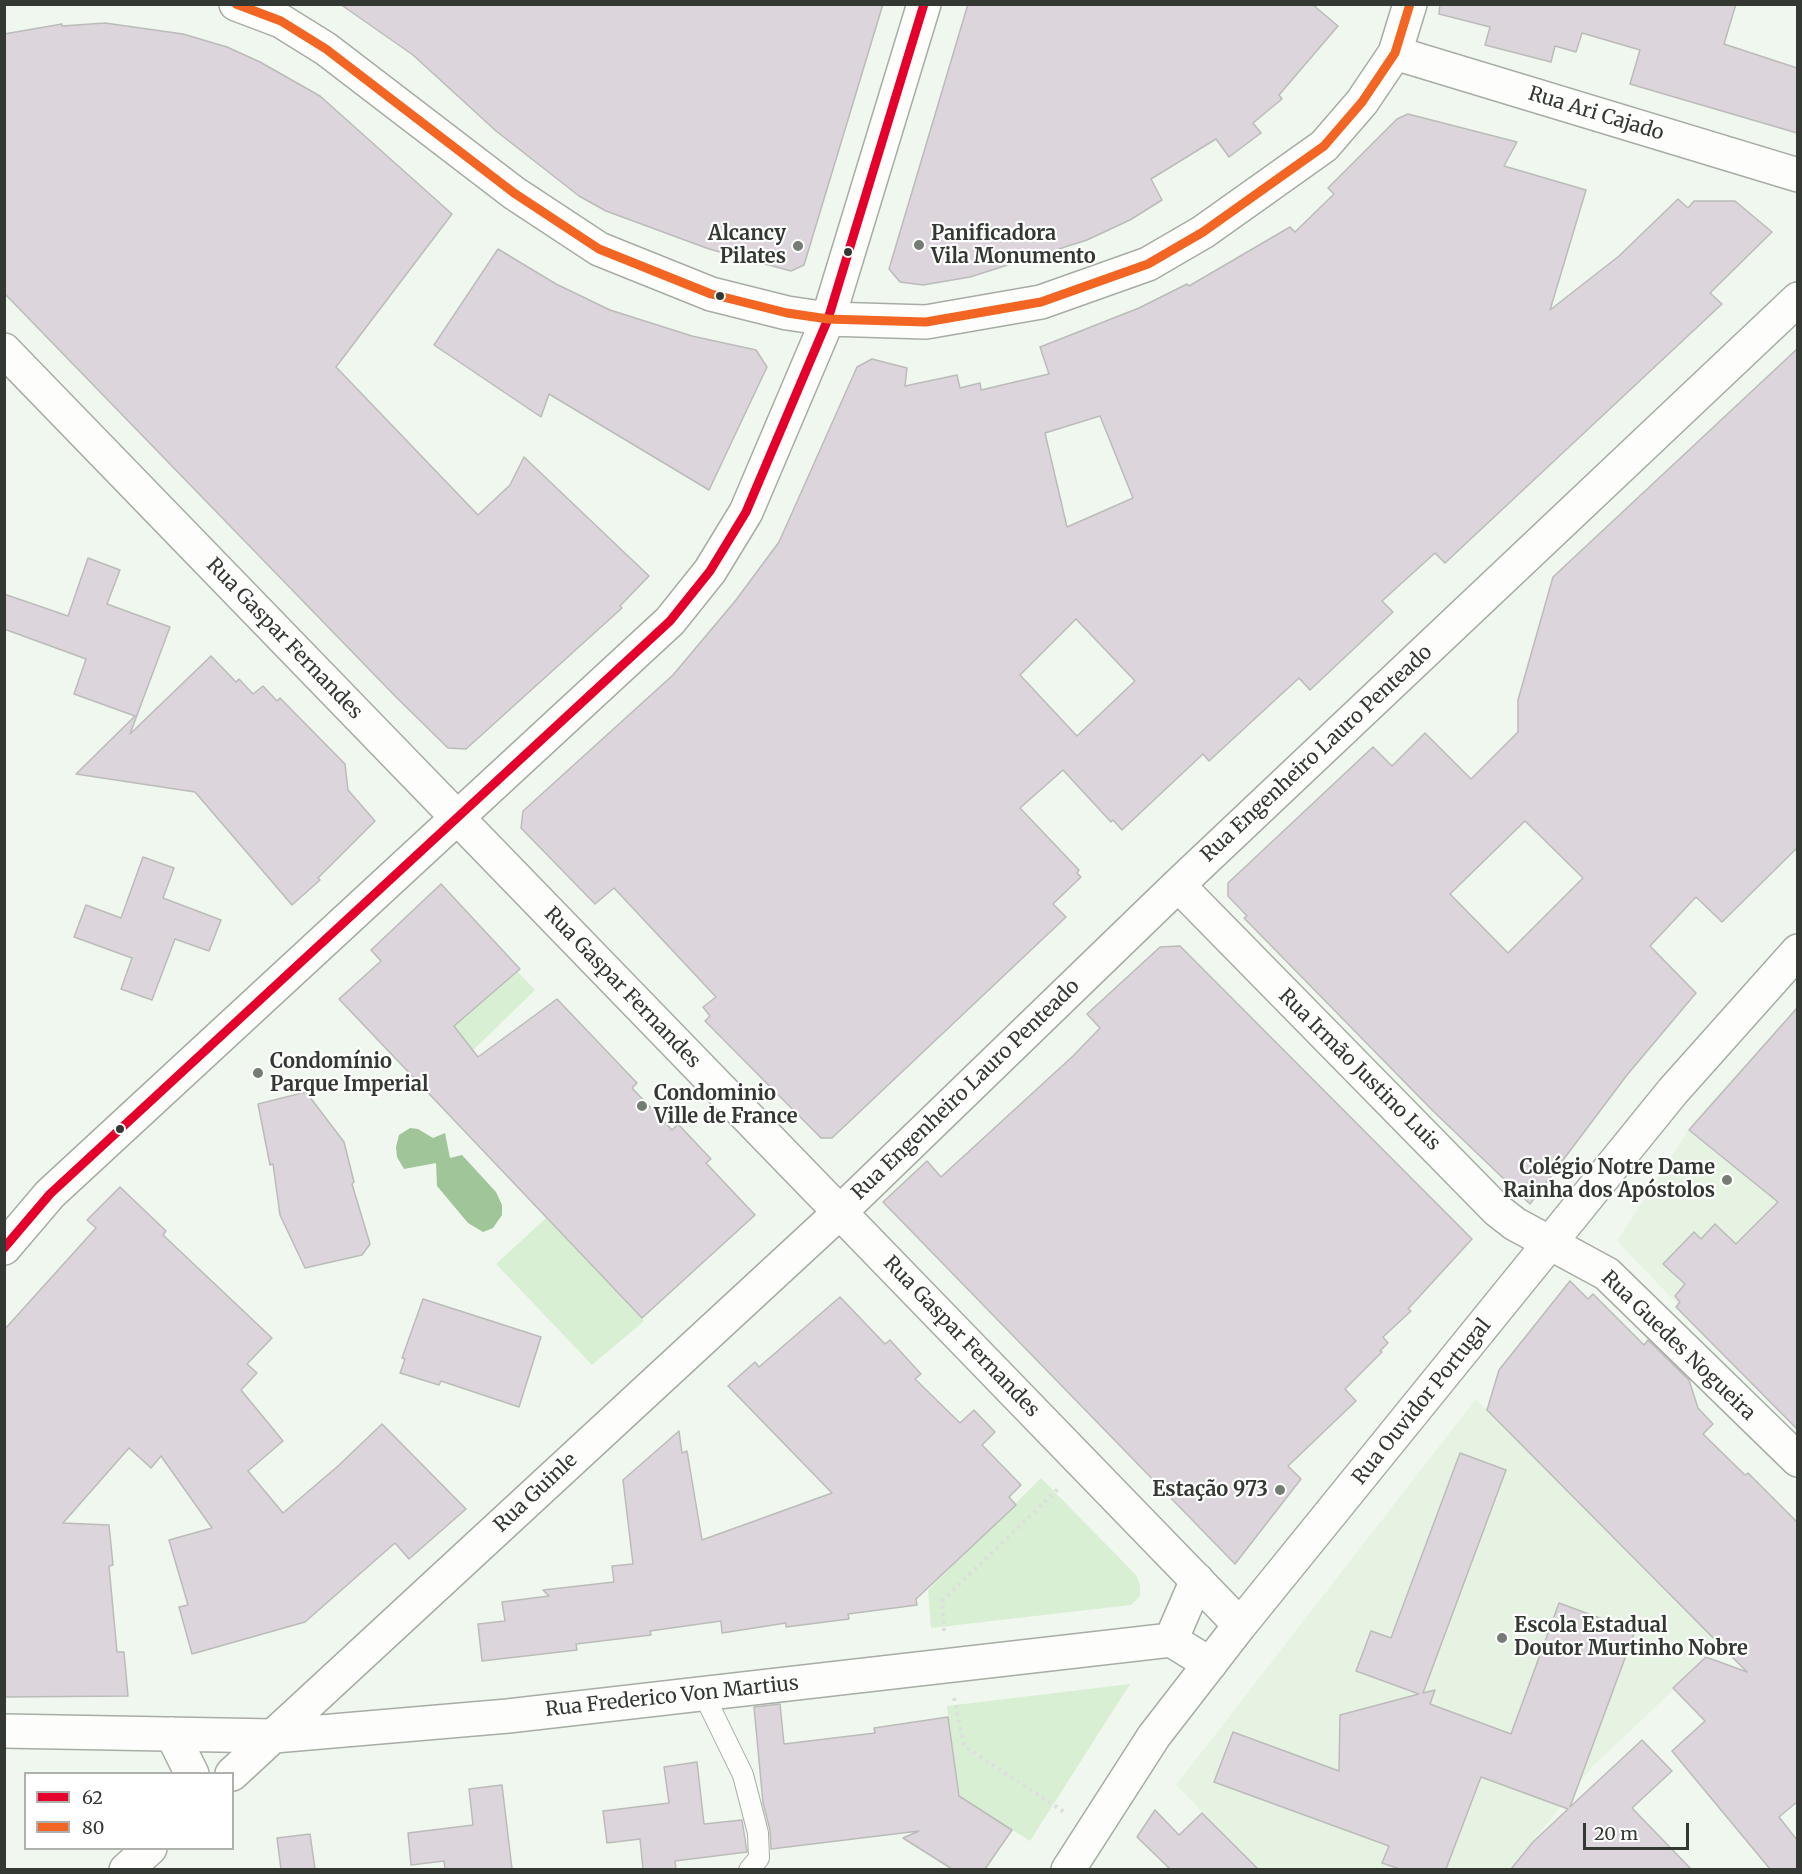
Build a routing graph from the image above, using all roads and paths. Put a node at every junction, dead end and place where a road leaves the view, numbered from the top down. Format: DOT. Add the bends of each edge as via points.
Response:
graph roads {
  1 [pos="236,4"];
  2 [pos="924,4"];
  3 [pos="1410,4"];
  4 [pos="1395,53"];
  5 [pos="1797,176"];
  6 [pos="1797,299"];
  7 [pos="828,319"];
  8 [pos="4,350"];
  9 [pos="458,819"];
  10 [pos="1178,885"];
  11 [pos="1797,951"];
  12 [pos="840,1212"];
  13 [pos="1550,1243"];
  14 [pos="4,1248"];
  15 [pos="1797,1460"];
  16 [pos="1197,1581"];
  17 [pos="1240,1625"];
  18 [pos="1171,1640"];
  19 [pos="1210,1664"];
  20 [pos="703,1693"];
  21 [pos="4,1731"];
  22 [pos="172,1734"];
  23 [pos="274,1736"];
  24 [pos="191,1772"];
  25 [pos="233,1772"];
  26 [pos="148,1850"];
  27 [pos="126,1869"];
  28 [pos="749,1869"];
  29 [pos="1068,1869"];
  1 -- 7 [label="street" via="281,21 326,49 514,193 599,249 711,294 787,314"];
  2 -- 7 [label="street"];
  3 -- 4 [label="street"];
  4 -- 5 [label="street, Rua Ari Cajado"];
  4 -- 7 [label="street" via="1362,102 1324,147 1203,232 1148,264 1041,302 926,322"];
  6 -- 10 [label="street, Rua Engenheiro Lauro Penteado"];
  7 -- 9 [label="street" via="746,512 710,571 670,621"];
  8 -- 9 [label="street, Rua Gaspar Fernandes"];
  9 -- 12 [label="street, Rua Gaspar Fernandes"];
  9 -- 14 [label="street" via="50,1194"];
  10 -- 12 [label="street, Rua Engenheiro Lauro Penteado"];
  10 -- 13 [label="street, Rua Irmão Justino Luis" via="1497,1210"];
  11 -- 13 [label="street, Rua Ouvidor Portugal" via="1672,1091"];
  12 -- 16 [label="street, Rua Gaspar Fernandes"];
  12 -- 23 [label="street, Rua Guinle"];
  13 -- 15 [label="street, Rua Guedes Nogueira" via="1607,1274"];
  13 -- 17 [label="street, Rua Ouvidor Portugal"];
  16 -- 17 [label="street, Rua Gaspar Fernandes"];
  16 -- 18 [label="street"];
  17 -- 19 [label="street, Rua Ouvidor Portugal"];
  18 -- 19 [label="street"];
  18 -- 20 [label="street, Rua Frederico Von Martius"];
  19 -- 29 [label="street, Rua Ouvidor Portugal" via="1154,1736"];
  20 -- 23 [label="street, Rua Frederico Von Martius" via="508,1716"];
  20 -- 28 [label="lane" via="743,1775 755,1821 759,1858"];
  21 -- 22 [label="street, Rua Frederico Von Martius"];
  22 -- 23 [label="street, Rua Frederico Von Martius"];
  22 -- 24 [label="street"];
  23 -- 25 [label="street, Rua Guinle"];
  26 -- 27 [label="street"];
}
